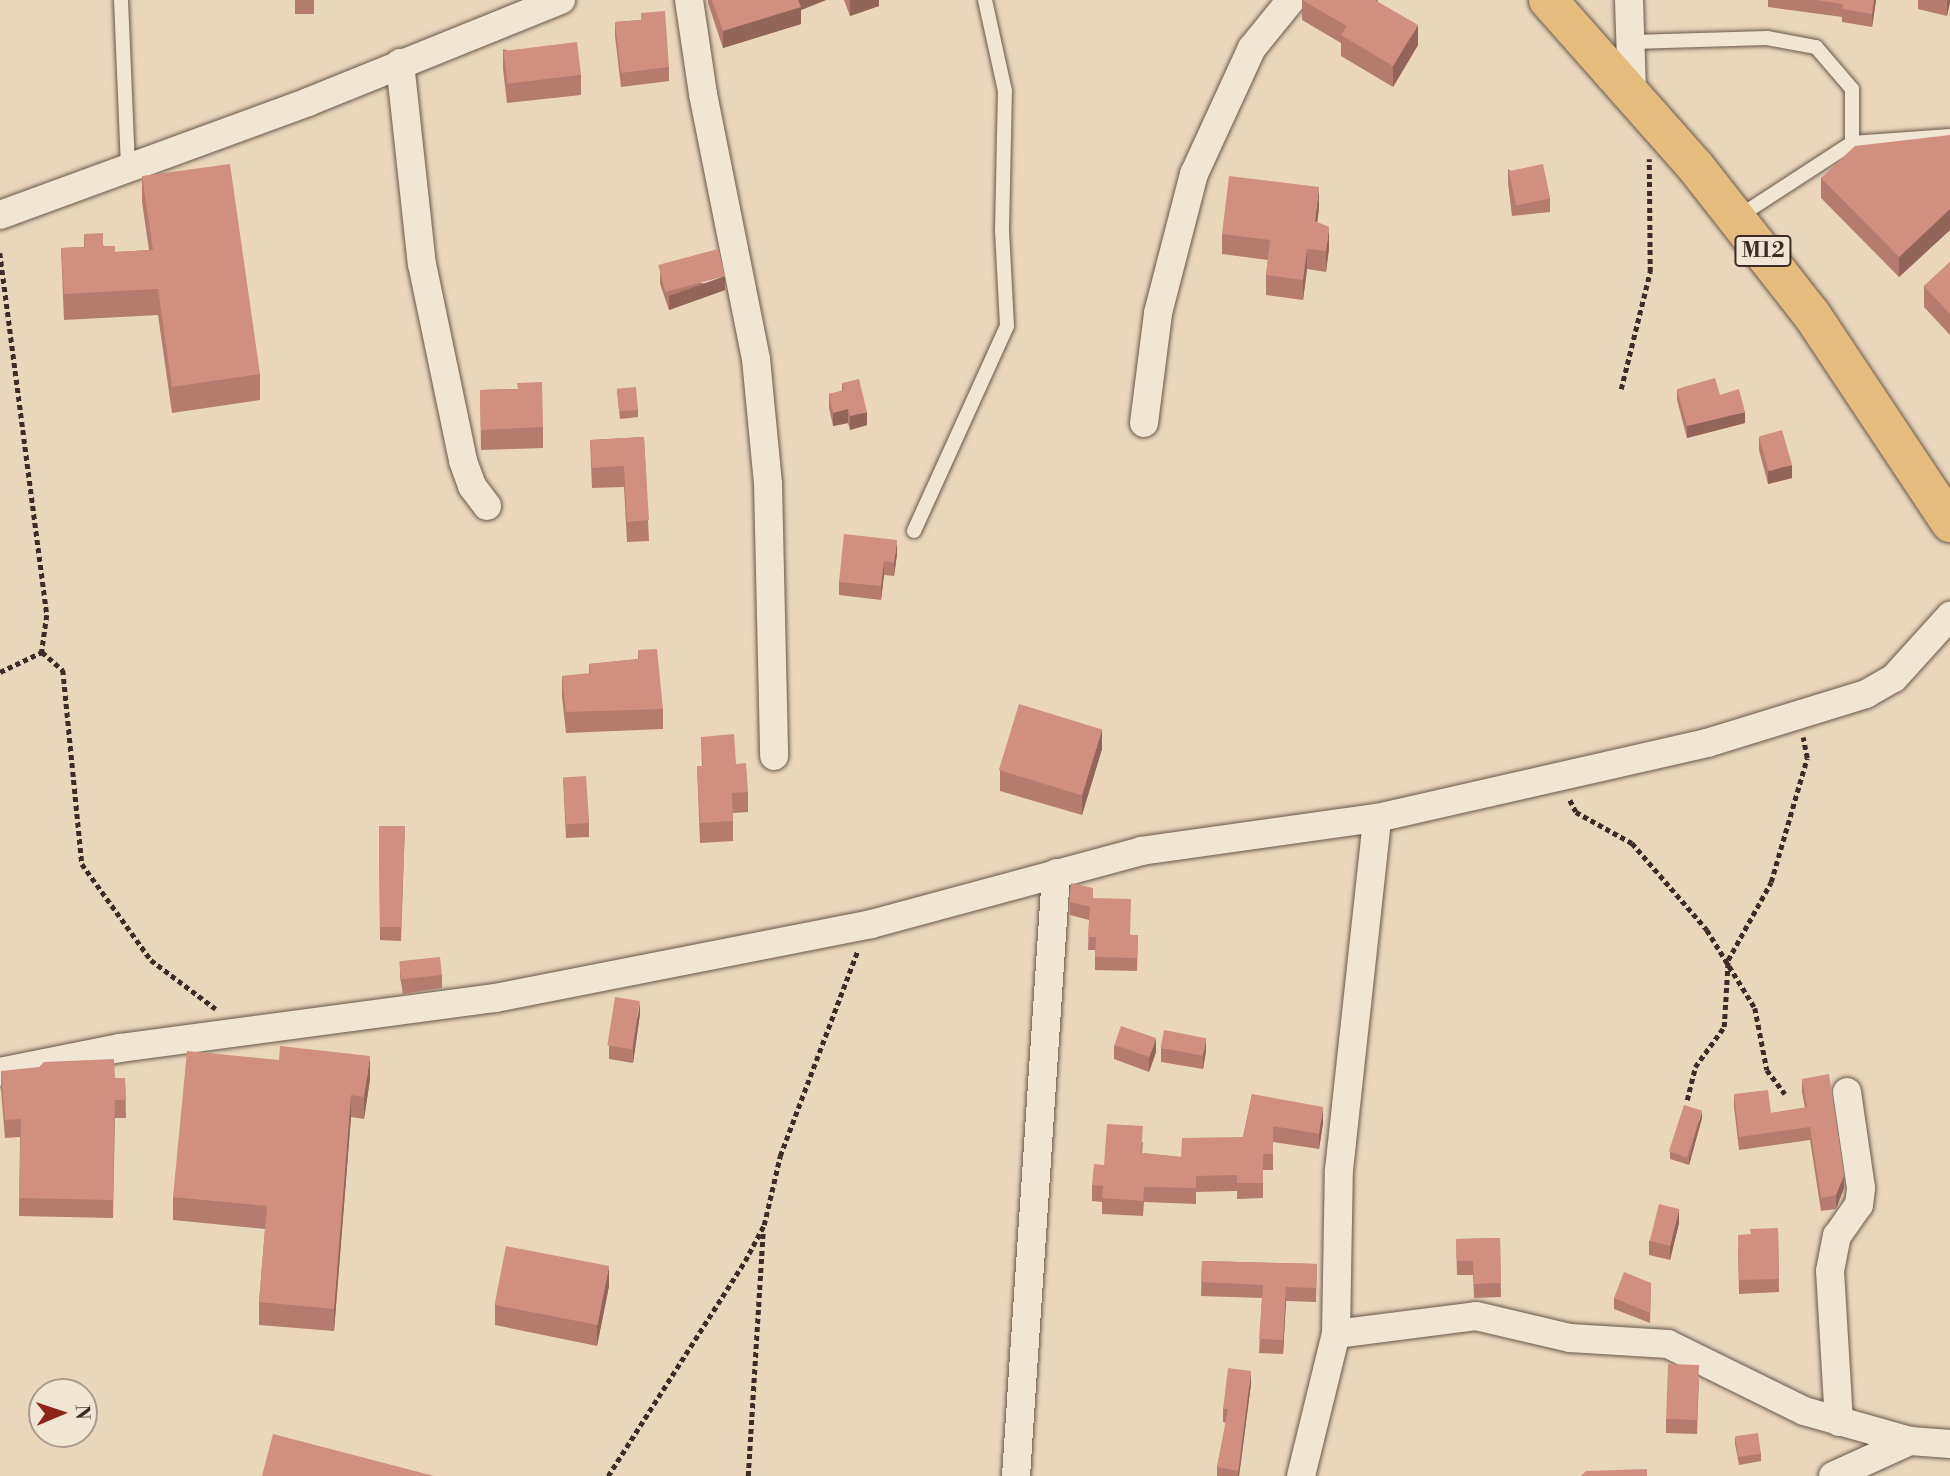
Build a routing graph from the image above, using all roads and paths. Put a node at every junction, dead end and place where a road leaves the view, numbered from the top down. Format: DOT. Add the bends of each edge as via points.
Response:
graph roads {
  1 [pos="121,0"];
  2 [pos="561,0"];
  3 [pos="689,0"];
  4 [pos="985,0"];
  5 [pos="1291,0"];
  6 [pos="1548,0"];
  7 [pos="1629,0"];
  8 [pos="1632,42"];
  9 [pos="400,63"];
  10 [pos="1641,103"];
  11 [pos="1950,136"];
  12 [pos="1852,143"];
  13 [pos="128,171"];
  14 [pos="0,215"];
  15 [pos="1737,218"];
  16 [pos="0,253"];
  17 [pos="1621,389"];
  18 [pos="1144,423"];
  19 [pos="487,506"];
  20 [pos="1950,523"];
  21 [pos="914,531"];
  22 [pos="1950,617"];
  23 [pos="42,652"];
  24 [pos="0,672"];
  25 [pos="1799,717"];
  26 [pos="774,755"];
  27 [pos="1564,775"];
  28 [pos="1377,818"];
  29 [pos="1056,873"];
  30 [pos="871,924"];
  31 [pos="1728,960"];
  32 [pos="245,1031"];
  33 [pos="0,1072"];
  34 [pos="1847,1092"];
  35 [pos="1785,1094"];
  36 [pos="1687,1100"];
  37 [pos="764,1225"];
  38 [pos="1336,1334"];
  39 [pos="1839,1422"];
  40 [pos="1910,1441"];
  41 [pos="1950,1444"];
  42 [pos="608,1476"];
  43 [pos="748,1476"];
  44 [pos="1016,1476"];
  45 [pos="1301,1476"];
  46 [pos="1833,1476"];
  1 -- 13 [label="lane"];
  2 -- 9 [label="street"];
  3 -- 26 [label="street" via="756,359 768,484"];
  4 -- 21 [label="lane" via="1005,91 1002,231 1007,326"];
  5 -- 18 [label="street" via="1252,48 1194,174 1158,313"];
  6 -- 10 [label="highway, M12"];
  7 -- 8 [label="street"];
  8 -- 10 [label="street"];
  8 -- 12 [label="lane" via="1767,38 1816,47 1852,89"];
  9 -- 13 [label="street"];
  9 -- 19 [label="street" via="422,264 463,461 472,486"];
  10 -- 15 [label="highway, M12"];
  10 -- 17 [label="path" via="1650,272"];
  11 -- 12 [label="lane"];
  12 -- 15 [label="lane"];
  13 -- 14 [label="street"];
  15 -- 20 [label="highway, M12" via="1870,396"];
  16 -- 23 [label="path" via="47,615"];
  22 -- 25 [label="street" via="1894,678 1866,694"];
  23 -- 24 [label="path"];
  23 -- 32 [label="path" via="63,670 82,864 151,960"];
  25 -- 27 [label="street"];
  25 -- 31 [label="path" via="1807,758 1770,882"];
  27 -- 28 [label="street"];
  27 -- 31 [label="path" via="1576,812 1632,844 1677,890"];
  28 -- 29 [label="street" via="1211,838"];
  28 -- 38 [label="street" via="1339,1170"];
  29 -- 30 [label="street"];
  29 -- 44 [label="street"];
  30 -- 32 [label="street" via="495,998"];
  30 -- 37 [label="path" via="780,1156"];
  31 -- 35 [label="path" via="1755,1009 1767,1070"];
  31 -- 36 [label="path" via="1724,1027 1695,1067"];
  32 -- 33 [label="street" via="120,1048"];
  34 -- 39 [label="street" via="1861,1188 1858,1205 1838,1236 1830,1271"];
  37 -- 42 [label="path"];
  37 -- 43 [label="path"];
  38 -- 39 [label="street" via="1476,1316 1570,1338 1668,1344 1804,1411"];
  38 -- 45 [label="street"];
  39 -- 40 [label="street"];
  40 -- 41 [label="street"];
  40 -- 46 [label="street"];
}
